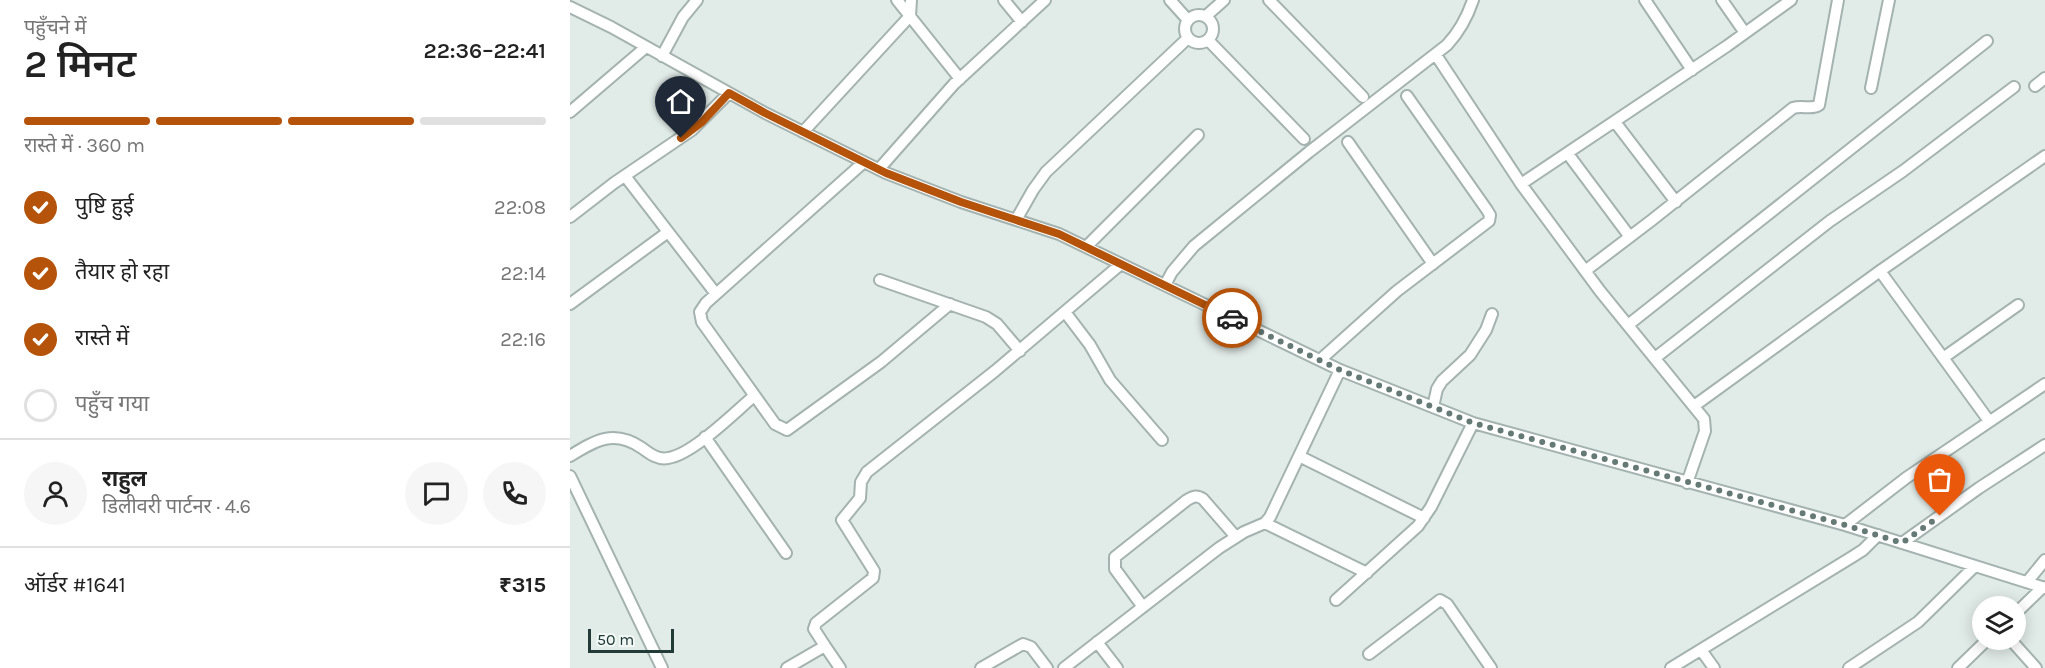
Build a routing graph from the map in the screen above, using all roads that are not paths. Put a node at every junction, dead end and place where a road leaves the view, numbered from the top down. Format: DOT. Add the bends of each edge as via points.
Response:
graph roads {
  1 [pos="697,0"];
  2 [pos="897,0"];
  3 [pos="911,0"];
  4 [pos="1004,0"];
  5 [pos="1046,0"];
  6 [pos="1170,0"];
  7 [pos="1224,0"];
  8 [pos="1269,0"];
  9 [pos="1473,0"];
  10 [pos="1645,0"];
  11 [pos="1722,0"];
  12 [pos="1791,0"];
  13 [pos="1838,0"];
  14 [pos="1889,0"];
  15 [pos="570,7"];
  16 [pos="910,16"];
  17 [pos="1206,16"];
  18 [pos="1188,20"];
  19 [pos="1022,22"];
  20 [pos="1745,33"];
  21 [pos="1188,38"];
  22 [pos="1208,40"];
  23 [pos="1987,41"];
  24 [pos="646,47"];
  25 [pos="1436,55"];
  26 [pos="662,56"];
  27 [pos="1692,70"];
  28 [pos="2045,78"];
  29 [pos="960,79"];
  30 [pos="2035,86"];
  31 [pos="2014,87"];
  32 [pos="1871,88"];
  33 [pos="729,93"];
  34 [pos="1407,96"];
  35 [pos="1363,97"];
  36 [pos="570,112"];
  37 [pos="1615,122"];
  38 [pos="803,132"];
  39 [pos="1198,135"];
  40 [pos="1304,139"];
  41 [pos="1348,142"];
  42 [pos="1568,154"];
  43 [pos="2045,156"];
  44 [pos="864,162"];
  45 [pos="879,169"];
  46 [pos="625,176"];
  47 [pos="1521,184"];
  48 [pos="1676,202"];
  49 [pos="570,217"];
  50 [pos="1016,220"];
  51 [pos="668,232"];
  52 [pos="1630,237"];
  53 [pos="1086,247"];
  54 [pos="1121,264"];
  55 [pos="1433,264"];
  56 [pos="1585,271"];
  57 [pos="1880,271"];
  58 [pos="880,280"];
  59 [pos="1165,285"];
  60 [pos="716,294"];
  61 [pos="570,304"];
  62 [pos="950,304"];
  63 [pos="2018,305"];
  64 [pos="1065,312"];
  65 [pos="1492,314"];
  66 [pos="1628,325"];
  67 [pos="1020,351"];
  68 [pos="1655,358"];
  69 [pos="1943,358"];
  70 [pos="1320,360"];
  71 [pos="1340,370"];
  72 [pos="2045,384"];
  73 [pos="754,396"];
  74 [pos="1694,406"];
  75 [pos="1433,407"];
  76 [pos="1989,421"];
  77 [pos="1473,423"];
  78 [pos="705,437"];
  79 [pos="1162,440"];
  80 [pos="2045,445"];
  81 [pos="570,456"];
  82 [pos="1299,456"];
  83 [pos="570,476"];
  84 [pos="1687,483"];
  85 [pos="1424,518"];
  86 [pos="1265,523"];
  87 [pos="1845,525"];
  88 [pos="1878,535"];
  89 [pos="1236,537"];
  90 [pos="1902,543"];
  91 [pos="786,553"];
  92 [pos="2045,560"];
  93 [pos="1976,566"];
  94 [pos="1366,573"];
  95 [pos="2027,582"];
  96 [pos="2044,587"];
  97 [pos="1336,600"];
  98 [pos="2026,604"];
  99 [pos="1143,607"];
  100 [pos="1097,642"];
  101 [pos="825,646"];
  102 [pos="1701,650"];
  103 [pos="1977,650"];
  104 [pos="2020,650"];
  105 [pos="1369,654"];
  106 [pos="1856,666"];
  107 [pos="662,668"];
  108 [pos="787,668"];
  109 [pos="840,668"];
  110 [pos="981,668"];
  111 [pos="1047,668"];
  112 [pos="1064,668"];
  113 [pos="1117,668"];
  114 [pos="1491,668"];
  115 [pos="1671,668"];
  116 [pos="1714,668"];
  117 [pos="1958,668"];
  118 [pos="2036,668"];
  1 -- 26 [label="street" via="682,17"];
  2 -- 16 [label="street"];
  3 -- 16 [label="street"];
  4 -- 19 [label="street"];
  5 -- 19 [label="street"];
  6 -- 18 [label="street"];
  7 -- 17 [label="street"];
  8 -- 35 [label="street"];
  9 -- 25 [label="street" via="1458,32"];
  10 -- 27 [label="street"];
  11 -- 20 [label="street"];
  12 -- 20 [label="street"];
  13 -- 48 [label="street" via="1819,105 1793,108"];
  14 -- 32 [label="street"];
  15 -- 24 [label="street"];
  16 -- 29 [label="street"];
  16 -- 38 [label="street"];
  17 -- 18 [label="street" via="1196,15"];
  17 -- 22 [label="street" via="1213,28"];
  18 -- 21 [label="street"];
  19 -- 29 [label="street"];
  20 -- 27 [label="street"];
  21 -- 22 [label="street" via="1195,43"];
  21 -- 50 [label="street" via="1046,172"];
  22 -- 40 [label="street"];
  23 -- 66 [label="street"];
  24 -- 26 [label="street"];
  24 -- 36 [label="street"];
  25 -- 47 [label="street"];
  25 -- 59 [label="street" via="1194,246"];
  26 -- 33 [label="street"];
  27 -- 37 [label="street"];
  28 -- 30 [label="street"];
  29 -- 45 [label="street"];
  31 -- 68 [label="street" via="1830,221"];
  33 -- 38 [label="street"];
  33 -- 46 [label="street" via="697,126"];
  34 -- 55 [label="street" via="1490,215 1485,225"];
  37 -- 42 [label="street"];
  37 -- 48 [label="street"];
  38 -- 44 [label="street"];
  39 -- 53 [label="street"];
  41 -- 55 [label="street"];
  42 -- 47 [label="street"];
  42 -- 52 [label="street"];
  43 -- 57 [label="street"];
  44 -- 45 [label="street"];
  44 -- 60 [label="street"];
  45 -- 50 [label="street"];
  46 -- 49 [label="street"];
  46 -- 51 [label="street"];
  47 -- 56 [label="street"];
  48 -- 52 [label="street"];
  50 -- 53 [label="street"];
  51 -- 60 [label="street"];
  51 -- 61 [label="street"];
  52 -- 56 [label="street"];
  53 -- 54 [label="street"];
  54 -- 59 [label="street"];
  54 -- 64 [label="street"];
  55 -- 70 [label="street" via="1396,291"];
  56 -- 66 [label="street"];
  57 -- 69 [label="street"];
  57 -- 74 [label="street"];
  58 -- 62 [label="street"];
  59 -- 70 [label="street"];
  60 -- 73 [label="street" via="702,307 699,316"];
  62 -- 67 [label="street" via="997,324"];
  62 -- 73 [label="street" via="881,362 787,430 778,427"];
  63 -- 69 [label="street"];
  64 -- 67 [label="street"];
  64 -- 79 [label="street" via="1110,380"];
  65 -- 75 [label="street" via="1470,355 1442,381"];
  66 -- 68 [label="street"];
  67 -- 101 [label="street" via="863,477 860,498 842,520 874,574 816,623 814,629"];
  68 -- 74 [label="street"];
  69 -- 76 [label="street"];
  70 -- 71 [label="street"];
  71 -- 75 [label="street"];
  71 -- 82 [label="street"];
  72 -- 76 [label="street"];
  73 -- 78 [label="street"];
  74 -- 84 [label="street" via="1704,419 1705,431"];
  75 -- 77 [label="street"];
  76 -- 87 [label="street"];
  77 -- 84 [label="street"];
  77 -- 85 [label="street"];
  78 -- 81 [label="street" via="682,454 664,459 615,438 595,441"];
  78 -- 91 [label="street"];
  80 -- 90 [label="street"];
  82 -- 85 [label="street"];
  82 -- 86 [label="street"];
  83 -- 107 [label="street"];
  84 -- 87 [label="street"];
  85 -- 94 [label="street"];
  86 -- 89 [label="street"];
  86 -- 94 [label="street"];
  87 -- 88 [label="street"];
  88 -- 90 [label="street"];
  88 -- 102 [label="street" via="1852,558"];
  89 -- 99 [label="street"];
  89 -- 99 [label="street" via="1203,499 1194,496 1187,500 1115,557 1114,568"];
  90 -- 93 [label="street"];
  92 -- 95 [label="street"];
  93 -- 95 [label="street"];
  93 -- 106 [label="street" via="1918,622"];
  94 -- 97 [label="street"];
  95 -- 96 [label="street"];
  96 -- 98 [label="street"];
  99 -- 100 [label="street"];
  100 -- 112 [label="street"];
  100 -- 113 [label="street"];
  101 -- 108 [label="street"];
  101 -- 109 [label="street"];
  102 -- 115 [label="street"];
  102 -- 116 [label="street"];
  103 -- 117 [label="street"];
  104 -- 118 [label="street"];
  105 -- 114 [label="street" via="1440,600"];
  110 -- 111 [label="street" via="1023,644"];
}
